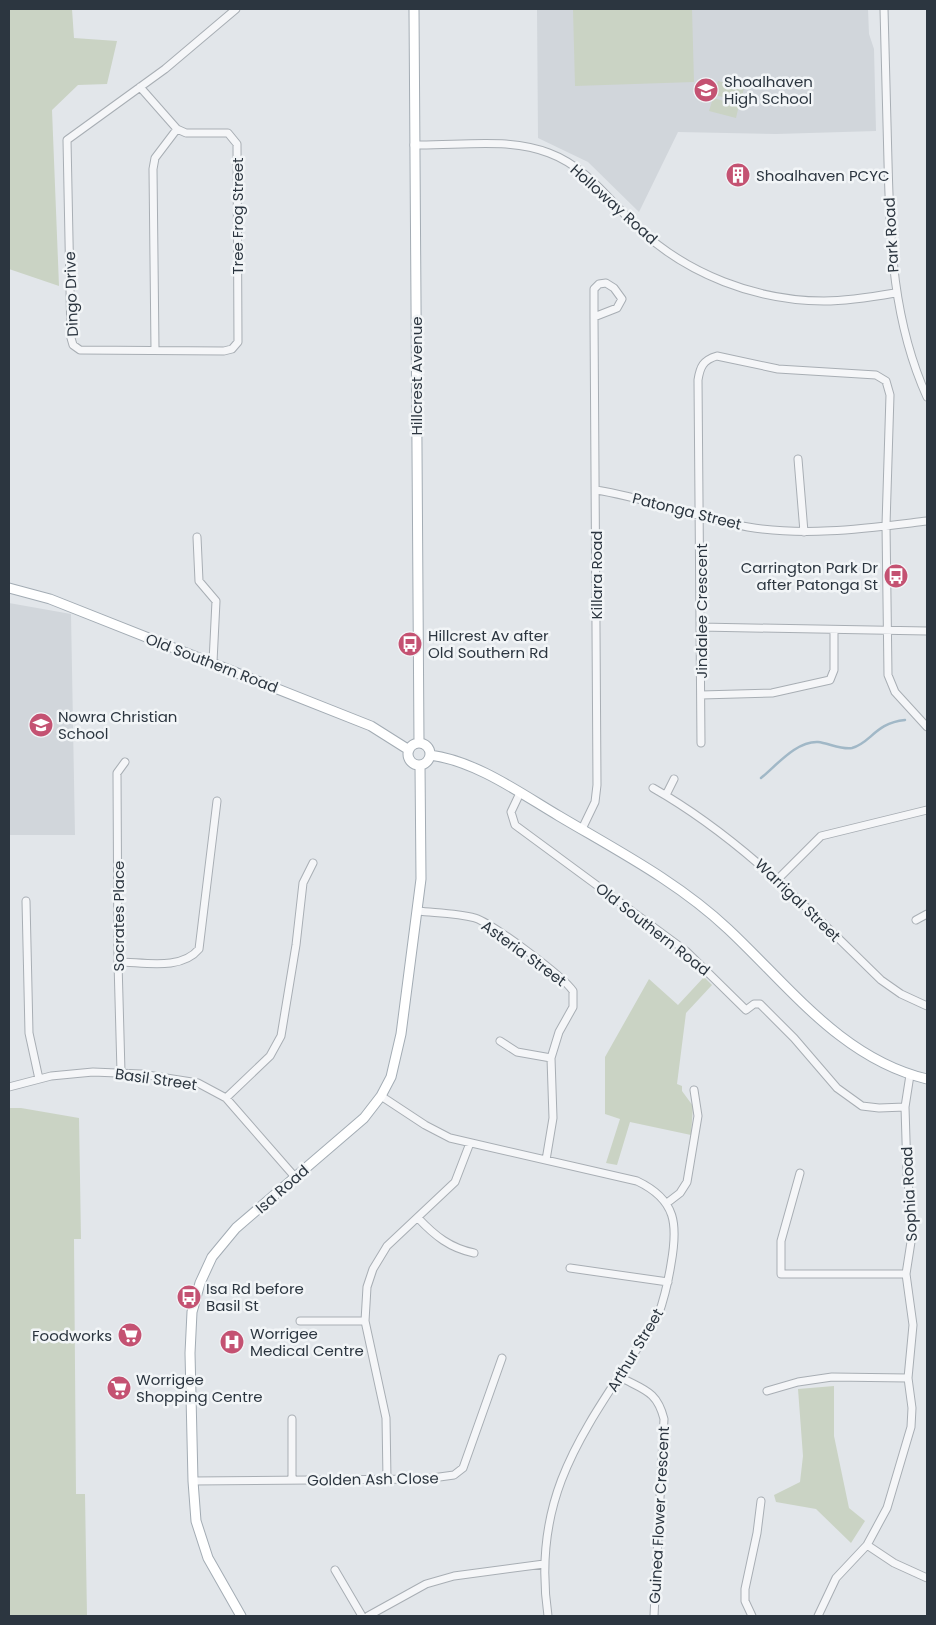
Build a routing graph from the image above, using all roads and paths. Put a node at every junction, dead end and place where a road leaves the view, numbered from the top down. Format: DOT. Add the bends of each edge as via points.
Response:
graph roads {
  1 [pos="236,9"];
  2 [pos="414,9"];
  3 [pos="884,9"];
  4 [pos="140,87"];
  5 [pos="177,129"];
  6 [pos="414,145"];
  7 [pos="895,293"];
  8 [pos="594,318"];
  9 [pos="233,347"];
  10 [pos="155,349"];
  11 [pos="927,397"];
  12 [pos="798,459"];
  13 [pos="596,490"];
  14 [pos="701,517"];
  15 [pos="927,520"];
  16 [pos="886,525"];
  17 [pos="804,532"];
  18 [pos="196,537"];
  19 [pos="9,588"];
  20 [pos="700,627"];
  21 [pos="834,630"];
  22 [pos="888,630"];
  23 [pos="927,632"];
  24 [pos="213,662"];
  25 [pos="701,695"];
  26 [pos="927,727"];
  27 [pos="419,743"];
  28 [pos="701,743"];
  29 [pos="409,750"];
  30 [pos="430,755"];
  31 [pos="125,762"];
  32 [pos="420,765"];
  33 [pos="674,779"];
  34 [pos="653,788"];
  35 [pos="520,793"];
  36 [pos="666,795"];
  37 [pos="217,801"];
  38 [pos="927,810"];
  39 [pos="582,829"];
  40 [pos="313,863"];
  41 [pos="778,879"];
  42 [pos="26,901"];
  43 [pos="418,912"];
  44 [pos="927,914"];
  45 [pos="916,920"];
  46 [pos="118,962"];
  47 [pos="927,1006"];
  48 [pos="500,1041"];
  49 [pos="551,1058"];
  50 [pos="121,1072"];
  51 [pos="910,1075"];
  52 [pos="39,1079"];
  53 [pos="927,1079"];
  54 [pos="9,1088"];
  55 [pos="694,1090"];
  56 [pos="381,1096"];
  57 [pos="226,1098"];
  58 [pos="905,1107"];
  59 [pos="470,1143"];
  60 [pos="546,1160"];
  61 [pos="800,1173"];
  62 [pos="295,1177"];
  63 [pos="667,1203"];
  64 [pos="418,1218"];
  65 [pos="474,1253"];
  66 [pos="570,1268"];
  67 [pos="906,1274"];
  68 [pos="668,1282"];
  69 [pos="300,1321"];
  70 [pos="365,1321"];
  71 [pos="502,1358"];
  72 [pos="620,1377"];
  73 [pos="908,1378"];
  74 [pos="767,1391"];
  75 [pos="292,1419"];
  76 [pos="387,1479"];
  77 [pos="292,1480"];
  78 [pos="193,1481"];
  79 [pos="760,1501"];
  80 [pos="867,1545"];
  81 [pos="544,1564"];
  82 [pos="335,1570"];
  83 [pos="927,1578"];
  84 [pos="241,1616"];
  85 [pos="362,1616"];
  86 [pos="368,1616"];
  87 [pos="548,1616"];
  88 [pos="654,1616"];
  89 [pos="752,1616"];
  90 [pos="818,1616"];
  1 -- 4 [label="street"];
  2 -- 6 [label="main road, Hillcrest Avenue"];
  3 -- 7 [label="street, Park Road" via="890,240"];
  4 -- 5 [label="street"];
  4 -- 10 [label="street, Dingo Drive" via="67,140 71,338 73,345 80,350"];
  5 -- 9 [label="street, Tree Frog Street" via="186,133 228,134 236,144 238,342"];
  5 -- 10 [label="street" via="155,158 153,169"];
  6 -- 7 [label="street, Holloway Road" via="515,144 551,154 587,176 662,248 705,274 740,288 811,301"];
  6 -- 27 [label="main road, Hillcrest Avenue"];
  7 -- 11 [label="street, Park Road" via="907,343"];
  8 -- 8 [label="street, Killara Road" via="594,289 606,283 622,298 620,305"];
  8 -- 13 [label="street, Killara Road"];
  9 -- 10 [label="street, Dingo Drive" via="224,351"];
  12 -- 17 [label="street"];
  13 -- 14 [label="street, Patonga Street" via="644,499"];
  13 -- 39 [label="street, Killara Road" via="598,785"];
  14 -- 16 [label="street, Jindalee Crescent" via="699,371 708,359 722,356 778,369 884,378 890,395"];
  14 -- 17 [label="street, Patonga Street" via="748,527"];
  14 -- 20 [label="street, Jindalee Crescent"];
  15 -- 16 [label="street, Patonga Street"];
  16 -- 17 [label="street, Patonga Street"];
  16 -- 22 [label="street"];
  18 -- 24 [label="street" via="198,581 216,602"];
  19 -- 24 [label="main road, Old Southern Road" via="39,595"];
  20 -- 21 [label="street"];
  20 -- 25 [label="street, Jindalee Crescent"];
  21 -- 22 [label="street"];
  21 -- 25 [label="street" via="834,670 830,680 766,694"];
  22 -- 23 [label="street"];
  22 -- 26 [label="street" via="887,664 891,684"];
  24 -- 29 [label="main road, Old Southern Road" via="371,726"];
  25 -- 28 [label="street, Jindalee Crescent"];
  27 -- 29 [label="main road"];
  27 -- 30 [label="main road" via="428,746"];
  29 -- 32 [label="main road" via="410,760"];
  30 -- 32 [label="main road" via="427,762"];
  30 -- 35 [label="main road" via="456,761"];
  31 -- 46 [label="street, Socrates Place" via="117,773"];
  32 -- 43 [label="main road, Isa Road"];
  33 -- 36 [label="street"];
  34 -- 36 [label="street, Warrigal Street"];
  35 -- 39 [label="main road"];
  35 -- 58 [label="street, Old Southern Road" via="511,812 514,824 686,951 746,1010 760,1004 837,1088 862,1106"];
  36 -- 41 [label="street, Warrigal Street" via="714,826"];
  37 -- 46 [label="street" via="199,949 182,963"];
  38 -- 41 [label="street" via="820,836"];
  39 -- 51 [label="main road" via="653,870 692,899 848,1043"];
  40 -- 57 [label="street" via="303,883 285,1024 279,1041 270,1056"];
  41 -- 47 [label="street, Warrigal Street" via="881,980"];
  42 -- 52 [label="street" via="28,1026"];
  43 -- 49 [label="street, Asteria Street" via="460,915 484,922 569,986 574,1001"];
  43 -- 56 [label="main road, Isa Road" via="396,1064"];
  44 -- 45 [label="street"];
  46 -- 50 [label="street, Socrates Place"];
  48 -- 49 [label="street" via="517,1052"];
  49 -- 60 [label="street, Asteria Street" via="553,1118"];
  50 -- 52 [label="street, Basil Street" via="73,1073"];
  50 -- 57 [label="street, Basil Street" via="196,1083"];
  51 -- 53 [label="main road"];
  51 -- 58 [label="street, Sophia Road"];
  52 -- 54 [label="street, Basil Street"];
  55 -- 63 [label="street" via="698,1116 687,1182 680,1193"];
  56 -- 59 [label="street" via="438,1132"];
  56 -- 62 [label="main road, Isa Road" via="364,1118"];
  57 -- 62 [label="street, Basil Street"];
  58 -- 67 [label="street, Sophia Road" via="913,1229"];
  59 -- 60 [label="street"];
  59 -- 64 [label="street" via="456,1182"];
  60 -- 63 [label="street" via="637,1181"];
  61 -- 67 [label="street" via="781,1241 781,1274"];
  62 -- 78 [label="main road, Isa Road" via="226,1238 212,1257 200,1283 190,1332"];
  63 -- 68 [label="street, Arthur Street" via="676,1231"];
  64 -- 65 [label="street" via="442,1240"];
  64 -- 70 [label="street" via="392,1240 377,1261 367,1287"];
  66 -- 68 [label="street"];
  67 -- 73 [label="street, Sophia Road" via="914,1325"];
  68 -- 72 [label="street, Arthur Street" via="658,1316"];
  69 -- 70 [label="street"];
  70 -- 76 [label="street" via="385,1410"];
  71 -- 76 [label="street, Golden Ash Close" via="462,1468 443,1478"];
  72 -- 81 [label="street, Arthur Street" via="586,1429 561,1477 551,1509"];
  72 -- 88 [label="street, Guinea Flower Crescent" via="652,1394 660,1403 664,1419"];
  73 -- 74 [label="street" via="825,1377"];
  73 -- 80 [label="street, Sophia Road" via="912,1408 910,1434 887,1508"];
  75 -- 77 [label="street"];
  76 -- 77 [label="street, Golden Ash Close"];
  77 -- 78 [label="street, Golden Ash Close"];
  78 -- 84 [label="main road, Isa Road" via="195,1515 201,1540 216,1575"];
  79 -- 89 [label="street" via="756,1540 745,1589"];
  80 -- 83 [label="street" via="894,1563"];
  80 -- 90 [label="street, Sophia Road" via="836,1578"];
  81 -- 86 [label="street" via="454,1576 426,1584"];
  81 -- 87 [label="street, Arthur Street"];
  82 -- 85 [label="street"];
}
